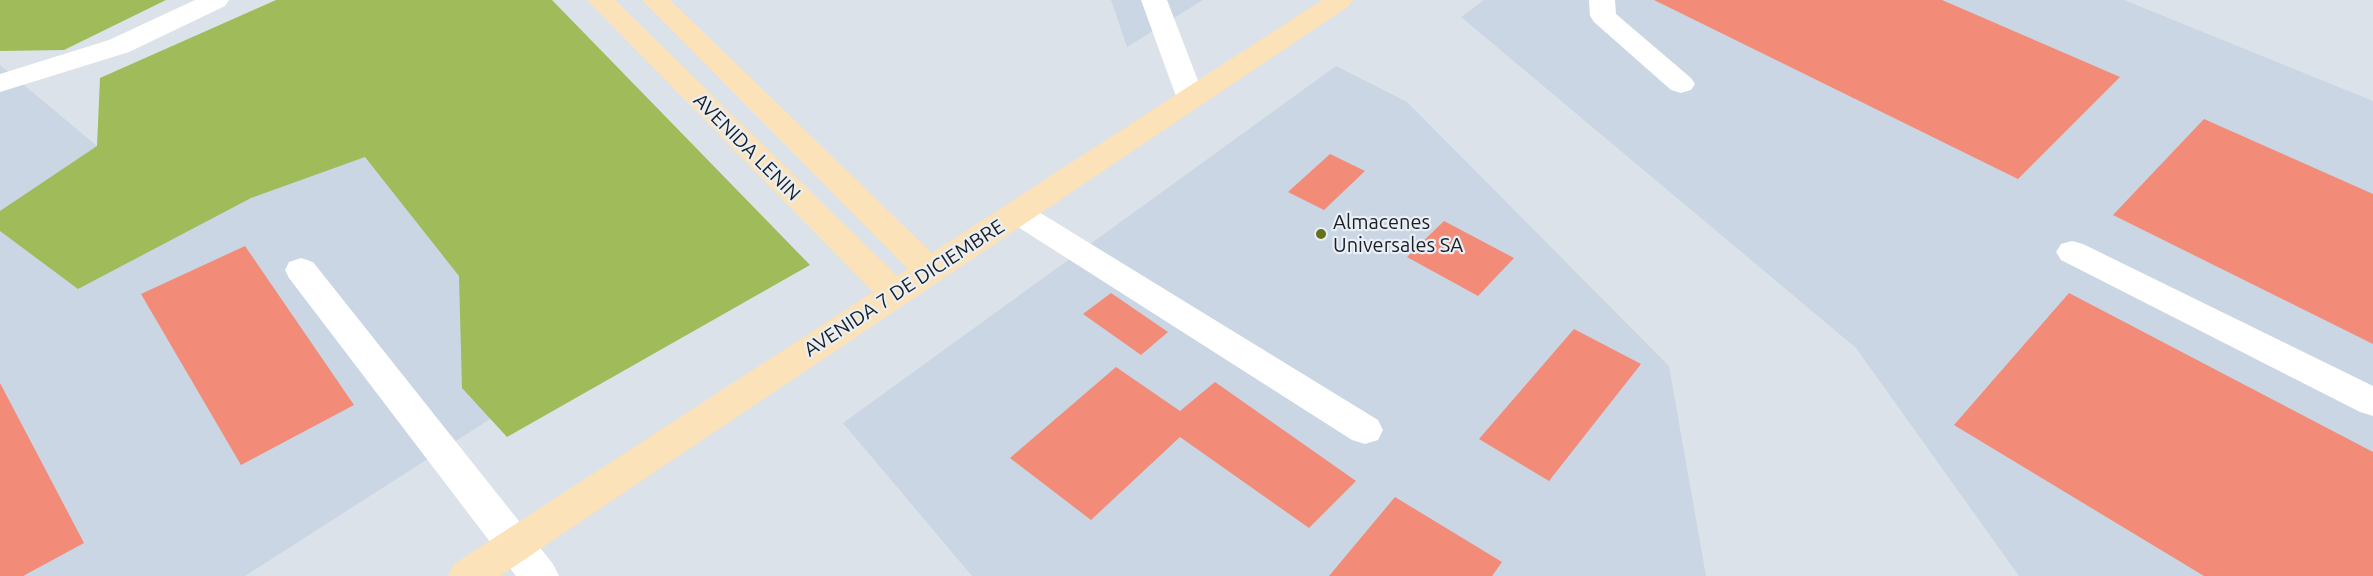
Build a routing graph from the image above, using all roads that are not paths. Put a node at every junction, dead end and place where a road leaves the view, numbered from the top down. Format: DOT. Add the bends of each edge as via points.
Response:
graph roads {
  1 [pos="216,0"];
  2 [pos="600,0"];
  3 [pos="655,0"];
  4 [pos="1154,0"];
  5 [pos="1340,0"];
  6 [pos="1602,0"];
  7 [pos="0,83"];
  8 [pos="1681,84"];
  9 [pos="1191,99"];
  10 [pos="1018,213"];
  11 [pos="2072,252"];
  12 [pos="301,270"];
  13 [pos="930,271"];
  14 [pos="895,294"];
  15 [pos="2373,402"];
  16 [pos="1365,430"];
  17 [pos="515,545"];
  18 [pos="468,576"];
  19 [pos="539,576"];
  1 -- 7 [label="street" via="119,46"];
  2 -- 14 [label="main road, AVENIDA LENIN"];
  3 -- 13 [label="main road, AVENIDA LENIN"];
  4 -- 9 [label="street"];
  5 -- 9 [label="main road, AVENIDA 7 DE DICIEMBRE"];
  6 -- 8 [label="street" via="1603,16"];
  9 -- 10 [label="main road, AVENIDA 7 DE DICIEMBRE"];
  10 -- 13 [label="main road, AVENIDA 7 DE DICIEMBRE"];
  10 -- 16 [label="street"];
  11 -- 15 [label="street"];
  12 -- 17 [label="street"];
  13 -- 14 [label="main road, AVENIDA 7 DE DICIEMBRE"];
  14 -- 17 [label="main road, AVENIDA 7 DE DICIEMBRE"];
  17 -- 18 [label="main road, AVENIDA 7 DE DICIEMBRE"];
  17 -- 19 [label="street"];
}
